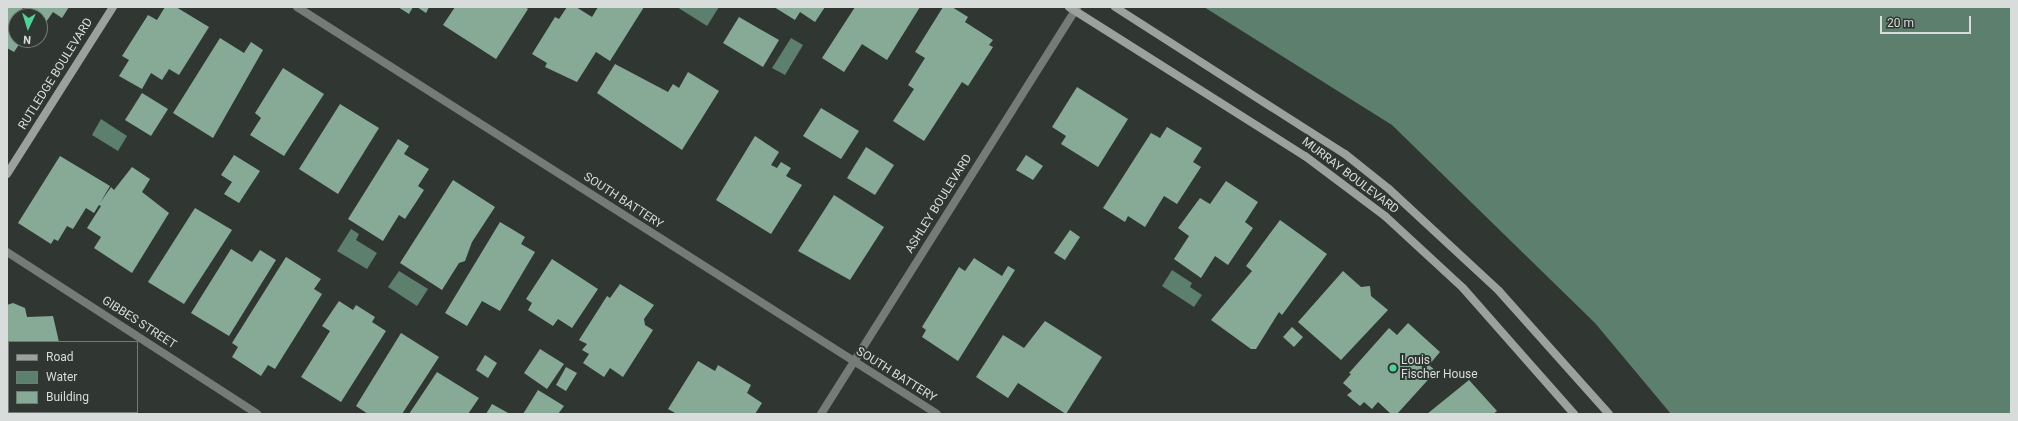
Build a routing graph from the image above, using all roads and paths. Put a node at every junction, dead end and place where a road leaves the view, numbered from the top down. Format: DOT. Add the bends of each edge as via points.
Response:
graph roads {
  1 [pos="113,7"];
  2 [pos="298,7"];
  3 [pos="1115,7"];
  4 [pos="1074,8"];
  5 [pos="7,174"];
  6 [pos="7,252"];
  7 [pos="853,362"];
  8 [pos="258,414"];
  9 [pos="820,414"];
  10 [pos="937,414"];
  11 [pos="1574,414"];
  12 [pos="1609,414"];
  1 -- 5 [label="street, RUTLEDGE BOULEVARD"];
  2 -- 7 [label="street, SOUTH BATTERY"];
  3 -- 12 [label="street, MURRAY BOULEVARD" via="1345,154 1390,189 1499,291"];
  4 -- 7 [label="street, ASHLEY BOULEVARD"];
  4 -- 11 [label="street, MURRAY BOULEVARD" via="1305,156 1385,216 1463,288"];
  6 -- 8 [label="street, GIBBES STREET"];
  7 -- 9 [label="street, ASHLEY BOULEVARD"];
  7 -- 10 [label="street, SOUTH BATTERY"];
}
